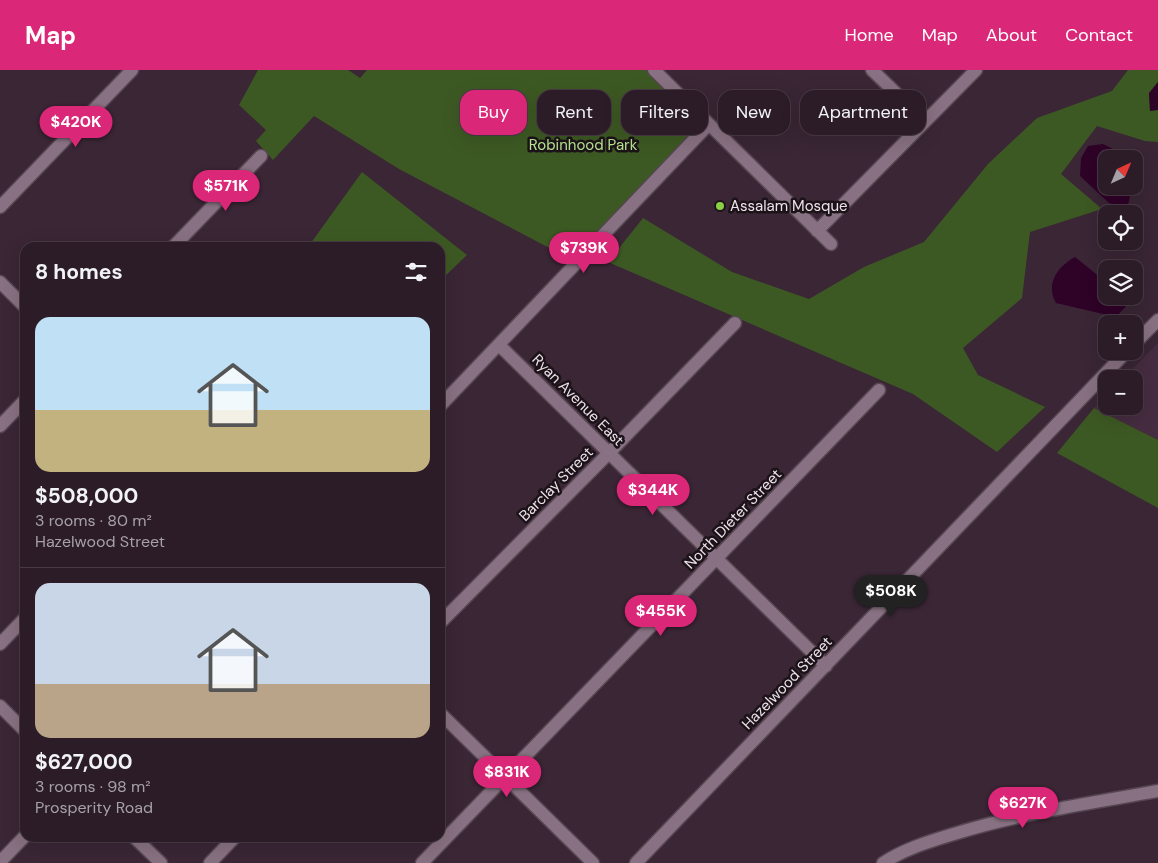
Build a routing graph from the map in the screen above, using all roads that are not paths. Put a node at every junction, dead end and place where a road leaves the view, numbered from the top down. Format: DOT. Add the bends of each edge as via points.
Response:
graph roads {
  1 [pos="132,70"];
  2 [pos="654,70"];
  3 [pos="872,70"];
  4 [pos="976,70"];
  5 [pos="893,90"];
  6 [pos="926,120"];
  7 [pos="709,124"];
  8 [pos="911,135"];
  9 [pos="260,156"];
  10 [pos="0,207"];
  11 [pos="817,231"];
  12 [pos="178,242"];
  13 [pos="831,244"];
  14 [pos="0,282"];
  15 [pos="20,302"];
  16 [pos="1158,320"];
  17 [pos="735,323"];
  18 [pos="1143,335"];
  19 [pos="500,346"];
  20 [pos="1118,360"];
  21 [pos="879,390"];
  22 [pos="445,401"];
  23 [pos="20,405"];
  24 [pos="0,426"];
  25 [pos="609,453"];
  26 [pos="717,560"];
  27 [pos="445,618"];
  28 [pos="20,623"];
  29 [pos="0,644"];
  30 [pos="826,666"];
  31 [pos="0,706"];
  32 [pos="445,718"];
  33 [pos="20,726"];
  34 [pos="505,777"];
  35 [pos="1158,791"];
  36 [pos="445,839"];
  37 [pos="20,841"];
  38 [pos="139,842"];
  39 [pos="230,842"];
  40 [pos="442,842"];
  41 [pos="0,862"];
  42 [pos="161,863"];
  43 [pos="210,863"];
  44 [pos="422,863"];
  45 [pos="593,863"];
  46 [pos="636,863"];
  47 [pos="883,863"];
  1 -- 10 [label="street"];
  2 -- 7 [label="street"];
  3 -- 5 [label="street"];
  4 -- 6 [label="street"];
  7 -- 11 [label="street"];
  7 -- 19 [label="street" via="600,236"];
  8 -- 11 [label="street"];
  9 -- 12 [label="street"];
  11 -- 13 [label="street"];
  14 -- 15 [label="street"];
  16 -- 18 [label="street"];
  17 -- 25 [label="street, Barclay Street"];
  19 -- 22 [label="street"];
  19 -- 25 [label="street, Ryan Avenue East"];
  20 -- 30 [label="street, Hazelwood Street"];
  21 -- 26 [label="street, North Dieter Street"];
  23 -- 24 [label="street"];
  25 -- 26 [label="street, Ryan Avenue East"];
  25 -- 27 [label="street, Barclay Street"];
  26 -- 30 [label="street, Ryan Avenue East"];
  26 -- 34 [label="street, North Dieter Street"];
  28 -- 29 [label="street"];
  30 -- 46 [label="street, Hazelwood Street"];
  31 -- 33 [label="street"];
  32 -- 34 [label="street"];
  34 -- 36 [label="street, North Dieter Street"];
  34 -- 45 [label="street"];
  35 -- 47 [label="street" via="982,825 912,847"];
  37 -- 41 [label="street"];
  38 -- 42 [label="street"];
  39 -- 43 [label="street"];
  40 -- 44 [label="street, North Dieter Street"];
}
